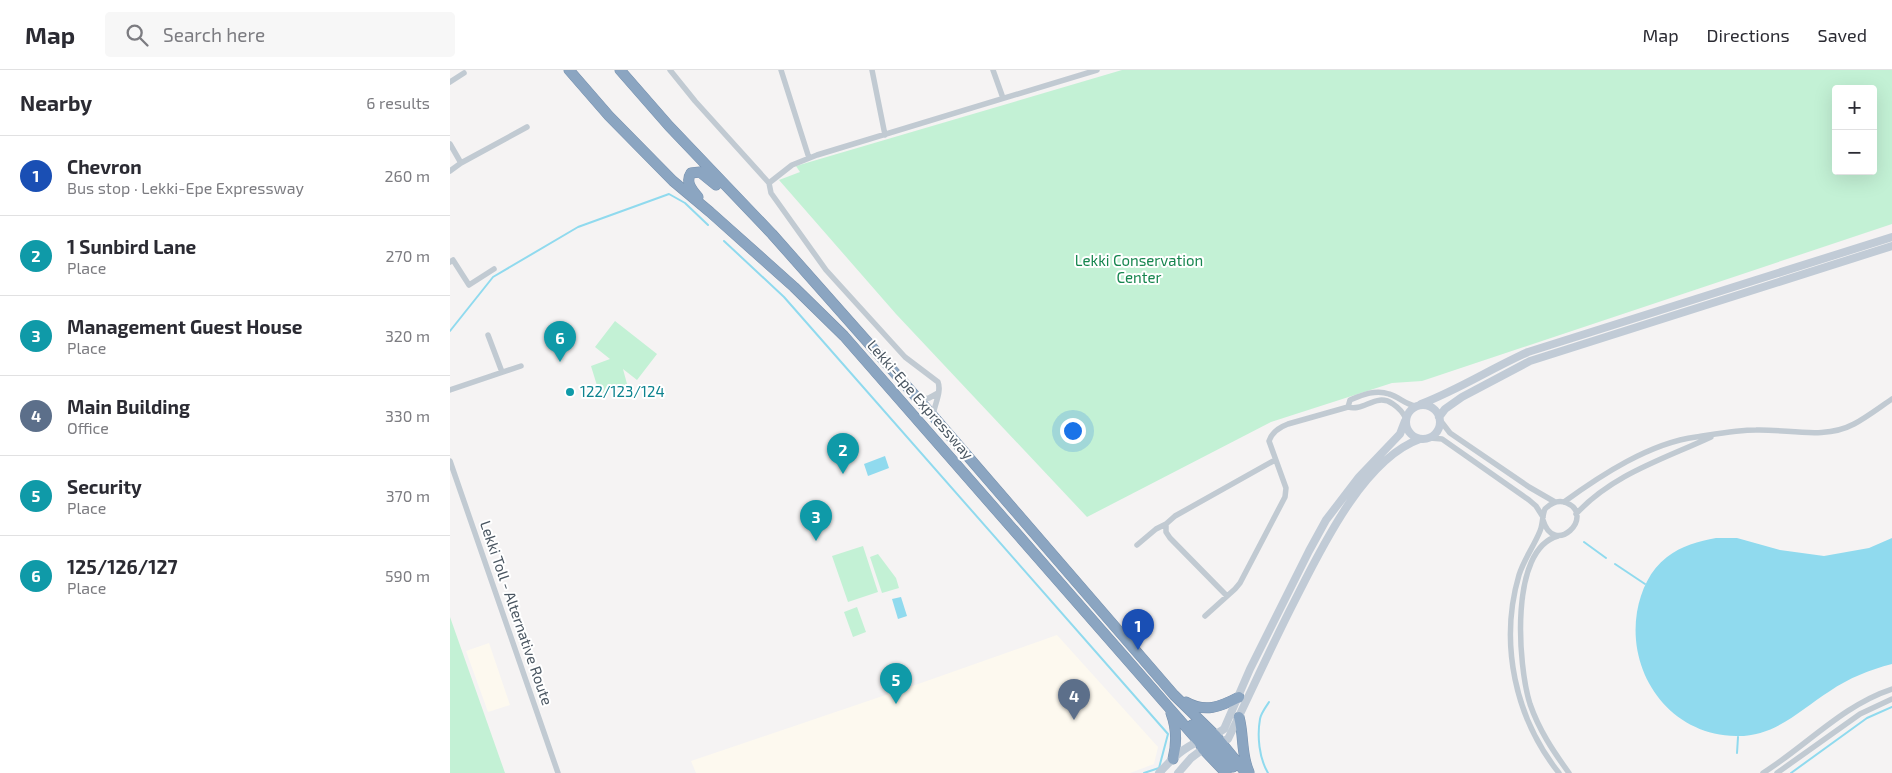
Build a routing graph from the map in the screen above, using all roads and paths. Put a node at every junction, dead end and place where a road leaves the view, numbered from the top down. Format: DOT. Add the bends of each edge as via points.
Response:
graph roads {
  1 [pos="569,70"];
  2 [pos="620,70"];
  3 [pos="670,70"];
  4 [pos="781,70"];
  5 [pos="872,70"];
  6 [pos="993,70"];
  7 [pos="1096,70"];
  8 [pos="464,73"];
  9 [pos="450,82"];
  10 [pos="1003,98"];
  11 [pos="527,127"];
  12 [pos="885,135"];
  13 [pos="450,144"];
  14 [pos="809,158"];
  15 [pos="461,163"];
  16 [pos="450,171"];
  17 [pos="769,182"];
  18 [pos="741,202"];
  19 [pos="710,212"];
  20 [pos="1892,237"];
  21 [pos="1892,246"];
  22 [pos="450,262"];
  23 [pos="494,269"];
  24 [pos="488,335"];
  25 [pos="521,366"];
  26 [pos="502,372"];
  27 [pos="450,390"];
  28 [pos="938,392"];
  29 [pos="1892,399"];
  30 [pos="918,400"];
  31 [pos="1418,405"];
  32 [pos="1348,406"];
  33 [pos="933,416"];
  34 [pos="1440,418"];
  35 [pos="1406,420"];
  36 [pos="1716,435"];
  37 [pos="1420,438"];
  38 [pos="1430,438"];
  39 [pos="1275,460"];
  40 [pos="450,461"];
  41 [pos="1555,502"];
  42 [pos="1564,502"];
  43 [pos="1576,514"];
  44 [pos="1543,519"];
  45 [pos="1166,524"];
  46 [pos="1559,536"];
  47 [pos="1137,545"];
  48 [pos="1227,596"];
  49 [pos="1205,616"];
  50 [pos="1133,667"];
  51 [pos="1892,689"];
  52 [pos="1174,695"];
  53 [pos="1239,698"];
  54 [pos="1892,699"];
  55 [pos="1168,708"];
  56 [pos="1239,716"];
  57 [pos="1209,742"];
  58 [pos="1173,759"];
  59 [pos="558,773"];
  60 [pos="1159,773"];
  61 [pos="1178,773"];
  62 [pos="1226,773"];
  63 [pos="1239,773"];
  64 [pos="1248,773"];
  65 [pos="1559,773"];
  66 [pos="1569,773"];
  67 [pos="1763,773"];
  68 [pos="1777,773"];
  1 -- 19 [label="highway, Lekki-Epe Expressway" via="673,181"];
  2 -- 18 [label="highway, Lekki-Epe Expressway"];
  3 -- 17 [label="street"];
  4 -- 14 [label="street"];
  5 -- 12 [label="street"];
  6 -- 10 [label="street"];
  7 -- 10 [label="street"];
  8 -- 9 [label="street"];
  10 -- 12 [label="street"];
  11 -- 15 [label="street"];
  12 -- 14 [label="street"];
  13 -- 15 [label="street"];
  14 -- 17 [label="street" via="792,165"];
  15 -- 16 [label="street"];
  17 -- 28 [label="street" via="771,193 826,270 905,357 938,382"];
  18 -- 19 [label="highway" via="729,197 700,172 691,173 690,186"];
  18 -- 30 [label="highway, Lekki-Epe Expressway"];
  19 -- 50 [label="highway, Lekki-Epe Expressway" via="844,336"];
  20 -- 31 [label="street" via="1528,352"];
  21 -- 34 [label="street" via="1530,361 1462,397 1445,409"];
  22 -- 23 [label="street" via="453,260 469,285"];
  24 -- 26 [label="street"];
  25 -- 26 [label="street"];
  26 -- 27 [label="street"];
  28 -- 30 [label="street"];
  28 -- 33 [label="street"];
  29 -- 36 [label="street" via="1853,425 1835,430 1818,433 1756,430"];
  30 -- 33 [label="highway, Lekki-Epe Expressway"];
  31 -- 32 [label="street" via="1406,403 1390,394 1373,392 1350,400"];
  31 -- 34 [label="street" via="1432,407"];
  31 -- 35 [label="street" via="1410,410"];
  32 -- 35 [label="street" via="1353,408 1381,399 1402,411"];
  32 -- 39 [label="street" via="1279,428 1269,441"];
  33 -- 52 [label="highway, Lekki-Epe Expressway"];
  34 -- 38 [label="street" via="1438,430"];
  34 -- 41 [label="street" via="1450,433"];
  35 -- 37 [label="street" via="1407,430"];
  35 -- 53 [label="street" via="1400,434 1358,477 1326,520 1250,669"];
  36 -- 42 [label="street" via="1672,442 1654,449 1606,474"];
  36 -- 43 [label="street" via="1636,470 1592,498"];
  37 -- 38 [label="street"];
  37 -- 56 [label="street" via="1387,460 1340,516 1322,546"];
  38 -- 44 [label="street" via="1442,439 1484,467 1536,506"];
  39 -- 45 [label="street"];
  39 -- 48 [label="street" via="1286,488 1285,496 1240,583"];
  40 -- 59 [label="street, Lekki Toll - Alternative Route"];
  41 -- 42 [label="street"];
  41 -- 44 [label="street" via="1545,509"];
  42 -- 43 [label="street"];
  43 -- 46 [label="street" via="1573,529"];
  44 -- 46 [label="street" via="1548,531"];
  44 -- 65 [label="street" via="1515,592 1511,628 1512,665 1526,718"];
  45 -- 47 [label="street"];
  45 -- 48 [label="street" via="1170,538"];
  46 -- 66 [label="street" via="1550,538 1530,564 1522,598 1520,640 1526,690 1538,724"];
  48 -- 49 [label="street"];
  50 -- 55 [label="highway, Lekki-Epe Expressway"];
  50 -- 57 [label="highway" via="1142,670"];
  51 -- 67 [label="street" via="1855,706"];
  52 -- 53 [label="highway" via="1198,708 1207,709"];
  52 -- 57 [label="highway, Lekki-Epe Expressway"];
  53 -- 57 [label="street" via="1224,729"];
  54 -- 68 [label="street" via="1860,714"];
  55 -- 57 [label="highway, Lekki-Epe Expressway"];
  55 -- 58 [label="highway" via="1176,731"];
  56 -- 57 [label="street" via="1228,739"];
  56 -- 64 [label="highway"];
  57 -- 58 [label="street" via="1186,748"];
  57 -- 61 [label="street"];
  57 -- 62 [label="highway, Lekki-Epe Expressway"];
  57 -- 63 [label="highway"];
  57 -- 64 [label="highway, Lekki-Epe Expressway"];
  58 -- 60 [label="street"];
}
